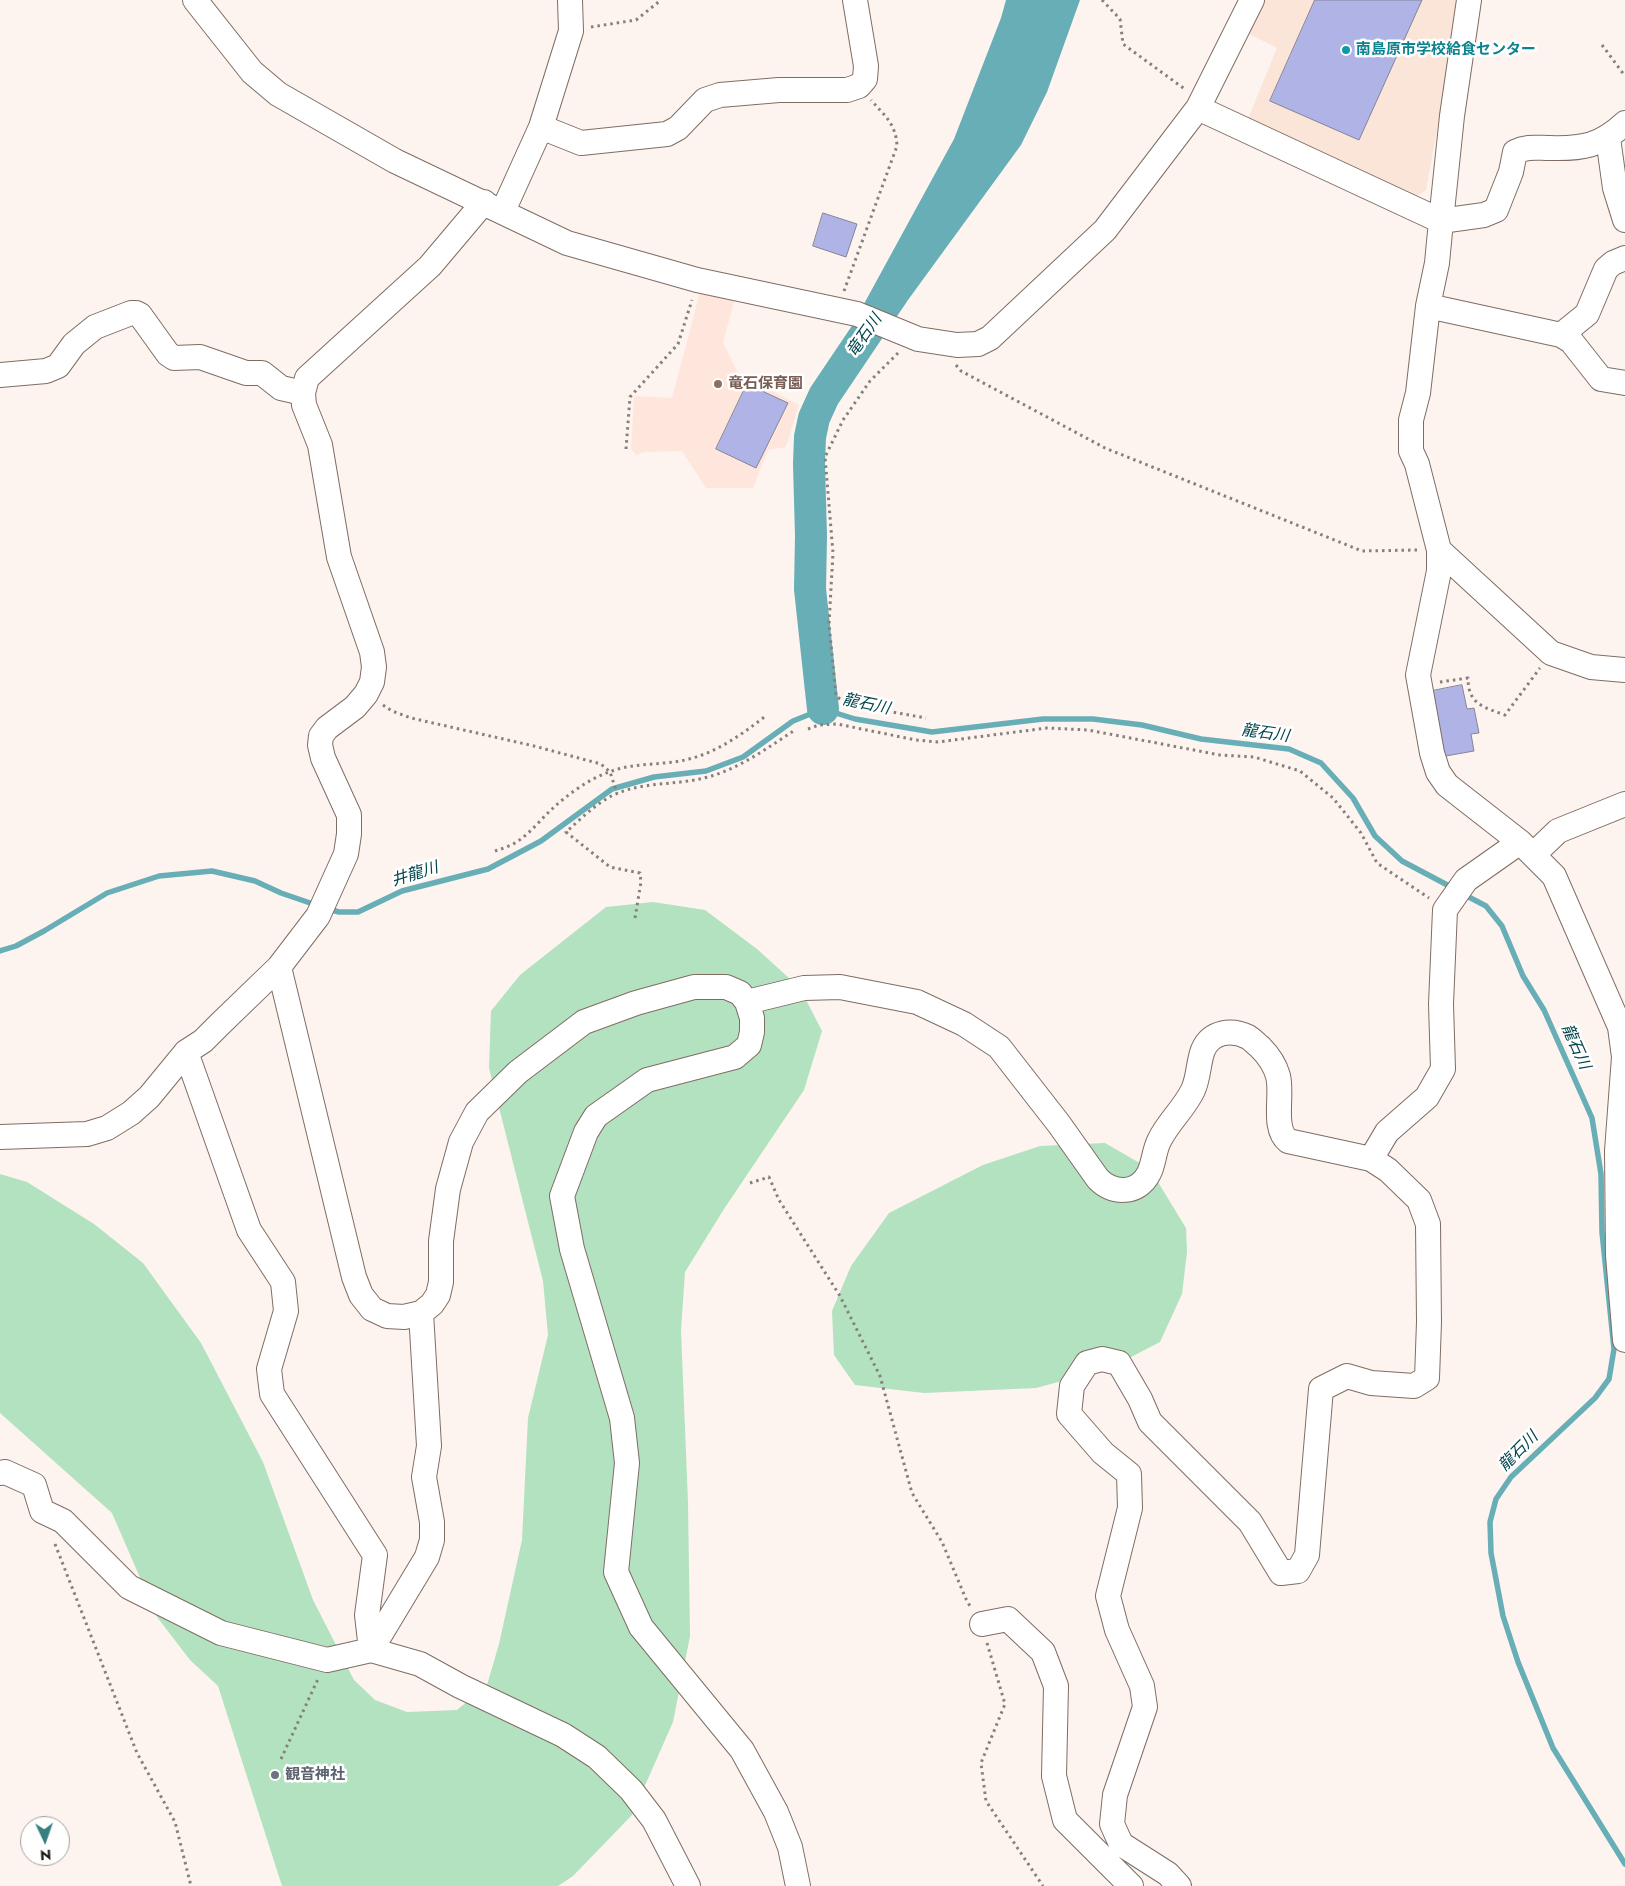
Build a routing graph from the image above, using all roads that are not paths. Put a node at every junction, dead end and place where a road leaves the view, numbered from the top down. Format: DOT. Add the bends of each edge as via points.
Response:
graph roads {
  1 [pos="195,0"];
  2 [pos="570,0"];
  3 [pos="854,0"];
  4 [pos="1252,0"];
  5 [pos="1469,0"];
  6 [pos="1200,104"];
  7 [pos="541,127"];
  8 [pos="1617,131"];
  9 [pos="493,207"];
  10 [pos="1625,220"];
  11 [pos="1441,221"];
  12 [pos="1625,258"];
  13 [pos="1428,306"];
  14 [pos="1561,335"];
  15 [pos="0,375"];
  16 [pos="1625,383"];
  17 [pos="303,393"];
  18 [pos="1438,550"];
  19 [pos="1625,670"];
  20 [pos="1625,804"];
  21 [pos="1527,849"];
  22 [pos="279,967"];
  23 [pos="747,1002"];
  24 [pos="186,1052"];
  25 [pos="0,1137"];
  26 [pos="1371,1160"];
  27 [pos="421,1313"];
  28 [pos="1625,1340"];
  29 [pos="0,1473"];
  30 [pos="982,1624"];
  31 [pos="371,1650"];
  32 [pos="688,1886"];
  33 [pos="798,1886"];
  34 [pos="1130,1886"];
  35 [pos="1179,1886"];
  1 -- 9 [label="street" via="252,72 278,94 395,161"];
  2 -- 7 [label="street" via="571,31"];
  3 -- 7 [label="street" via="866,66 859,86 847,90 779,90 720,95 705,100 668,134 581,143"];
  4 -- 6 [label="street"];
  5 -- 11 [label="street"];
  6 -- 9 [label="street" via="1105,230 990,338 978,344 957,345 912,337 847,312 698,280 567,243"];
  6 -- 11 [label="street"];
  7 -- 9 [label="street"];
  8 -- 10 [label="street" via="1615,188"];
  8 -- 11 [label="street" via="1584,147 1525,147 1515,152 1496,210 1484,215"];
  9 -- 17 [label="street" via="307,378"];
  11 -- 13 [label="street"];
  12 -- 14 [label="street" via="1606,269 1587,314"];
  13 -- 14 [label="street"];
  13 -- 18 [label="street" via="1418,393 1411,420 1411,450"];
  14 -- 16 [label="street" via="1572,342 1601,379"];
  15 -- 17 [label="street" via="46,372 58,366 74,344 95,327 131,312 140,315 174,358 200,357 246,372 262,373 281,388"];
  17 -- 22 [label="street" via="320,445 338,557 372,652 374,667 366,694 321,736 323,758 349,815 346,854 322,909"];
  18 -- 19 [label="street" via="1551,653 1591,667"];
  18 -- 21 [label="street" via="1439,571 1418,675 1432,753 1438,772 1447,785"];
  20 -- 21 [label="street" via="1558,831"];
  21 -- 26 [label="street" via="1466,880 1453,898 1442,1004 1442,1069 1426,1097 1387,1132"];
  21 -- 28 [label="street" via="1554,876 1620,1028 1624,1057 1617,1152 1618,1254"];
  22 -- 24 [label="street" via="203,1041"];
  22 -- 27 [label="street" via="361,1295 372,1309 387,1316"];
  23 -- 26 [label="street" via="804,988 840,987 916,1002 964,1024 999,1047 1098,1179 1115,1190 1135,1188 1143,1182 1158,1143 1189,1100 1204,1049 1212,1038 1226,1032 1238,1032 1251,1039 1269,1056 1278,1076 1279,1128 1283,1138"];
  23 -- 27 [label="street" via="740,993 726,987 694,988 636,1003 584,1022 518,1072 477,1112 461,1142 448,1189 438,1295"];
  23 -- 33 [label="street" via="752,1018 749,1045 735,1057 647,1080 596,1116 586,1132 562,1196 572,1249 622,1418 627,1464 616,1572 641,1627 742,1750 776,1812 790,1847"];
  24 -- 25 [label="street" via="149,1097 107,1128 80,1134"];
  24 -- 31 [label="street" via="249,1230 283,1282 286,1311 269,1369 272,1394 375,1555 368,1615"];
  26 -- 35 [label="street" via="1388,1170 1419,1200 1428,1224 1427,1378 1414,1386 1348,1376 1321,1389 1307,1555 1298,1571 1281,1573 1250,1522 1150,1422 1119,1363 1102,1360 1087,1363 1072,1386 1069,1414 1103,1453 1129,1474 1130,1508 1108,1596 1116,1630 1142,1686 1145,1707 1115,1795 1112,1824 1121,1844 1168,1874"];
  27 -- 31 [label="street" via="429,1446 424,1477 432,1540 427,1557"];
  29 -- 31 [label="street" via="5,1472 34,1485 42,1510 63,1521 129,1587 221,1633 327,1660"];
  30 -- 34 [label="street" via="1008,1619 1043,1652 1056,1686 1054,1776 1066,1820"];
  31 -- 32 [label="street" via="420,1664 564,1735 597,1758 632,1790 654,1820"];
}
